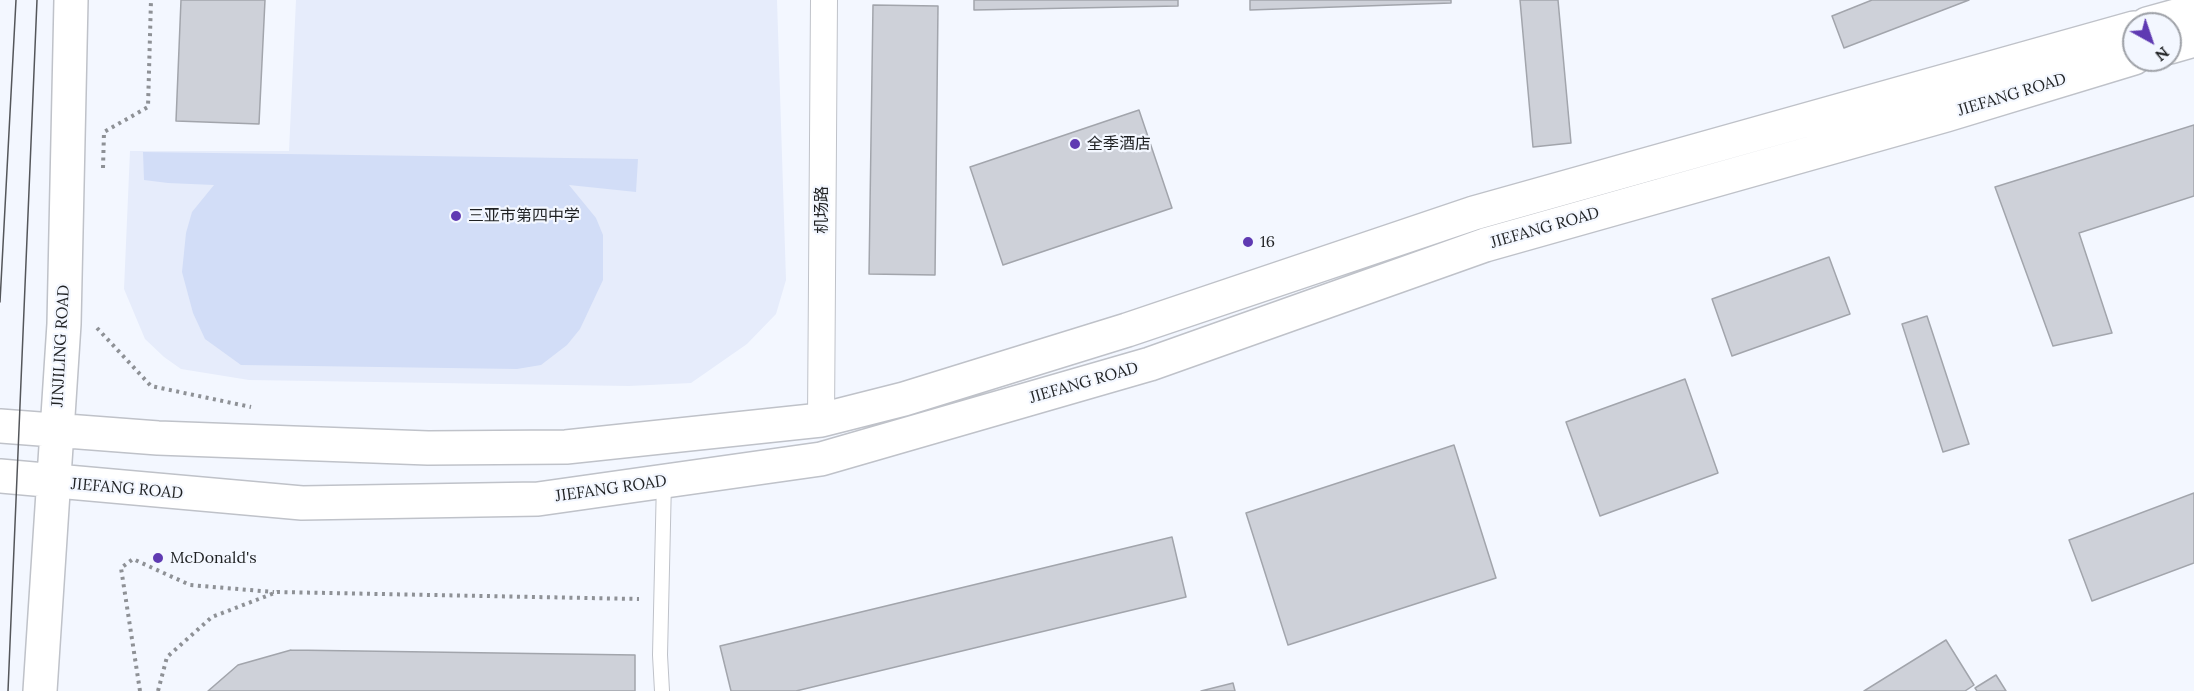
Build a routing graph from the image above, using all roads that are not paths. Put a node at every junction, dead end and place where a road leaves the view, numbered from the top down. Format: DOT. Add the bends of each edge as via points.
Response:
graph roads {
  1 [pos="71,0"];
  2 [pos="824,0"];
  3 [pos="2122,31"];
  4 [pos="2122,62"];
  5 [pos="821,420"];
  6 [pos="0,426"];
  7 [pos="57,432"];
  8 [pos="0,476"];
  9 [pos="664,481"];
  10 [pos="53,483"];
  11 [pos="40,691"];
  12 [pos="662,691"];
  1 -- 7 [label="main road, JINJILING ROAD" via="64,324"];
  2 -- 5 [label="street, 机场路"];
  3 -- 5 [label="main road, JIEFANG ROAD" via="1474,213 1127,330 904,399"];
  4 -- 9 [label="main road, JIEFANG ROAD" via="1485,245 1138,368 820,459"];
  5 -- 7 [label="main road, JIEFANG ROAD" via="566,447 428,448"];
  6 -- 7 [label="main road, JIEFANG ROAD"];
  7 -- 10 [label="main road, JINJILING ROAD"];
  8 -- 10 [label="main road, JIEFANG ROAD"];
  9 -- 10 [label="main road, JIEFANG ROAD" via="538,499 302,503"];
  9 -- 12 [label="lane"];
  10 -- 11 [label="main road, JINJILING ROAD"];
}
